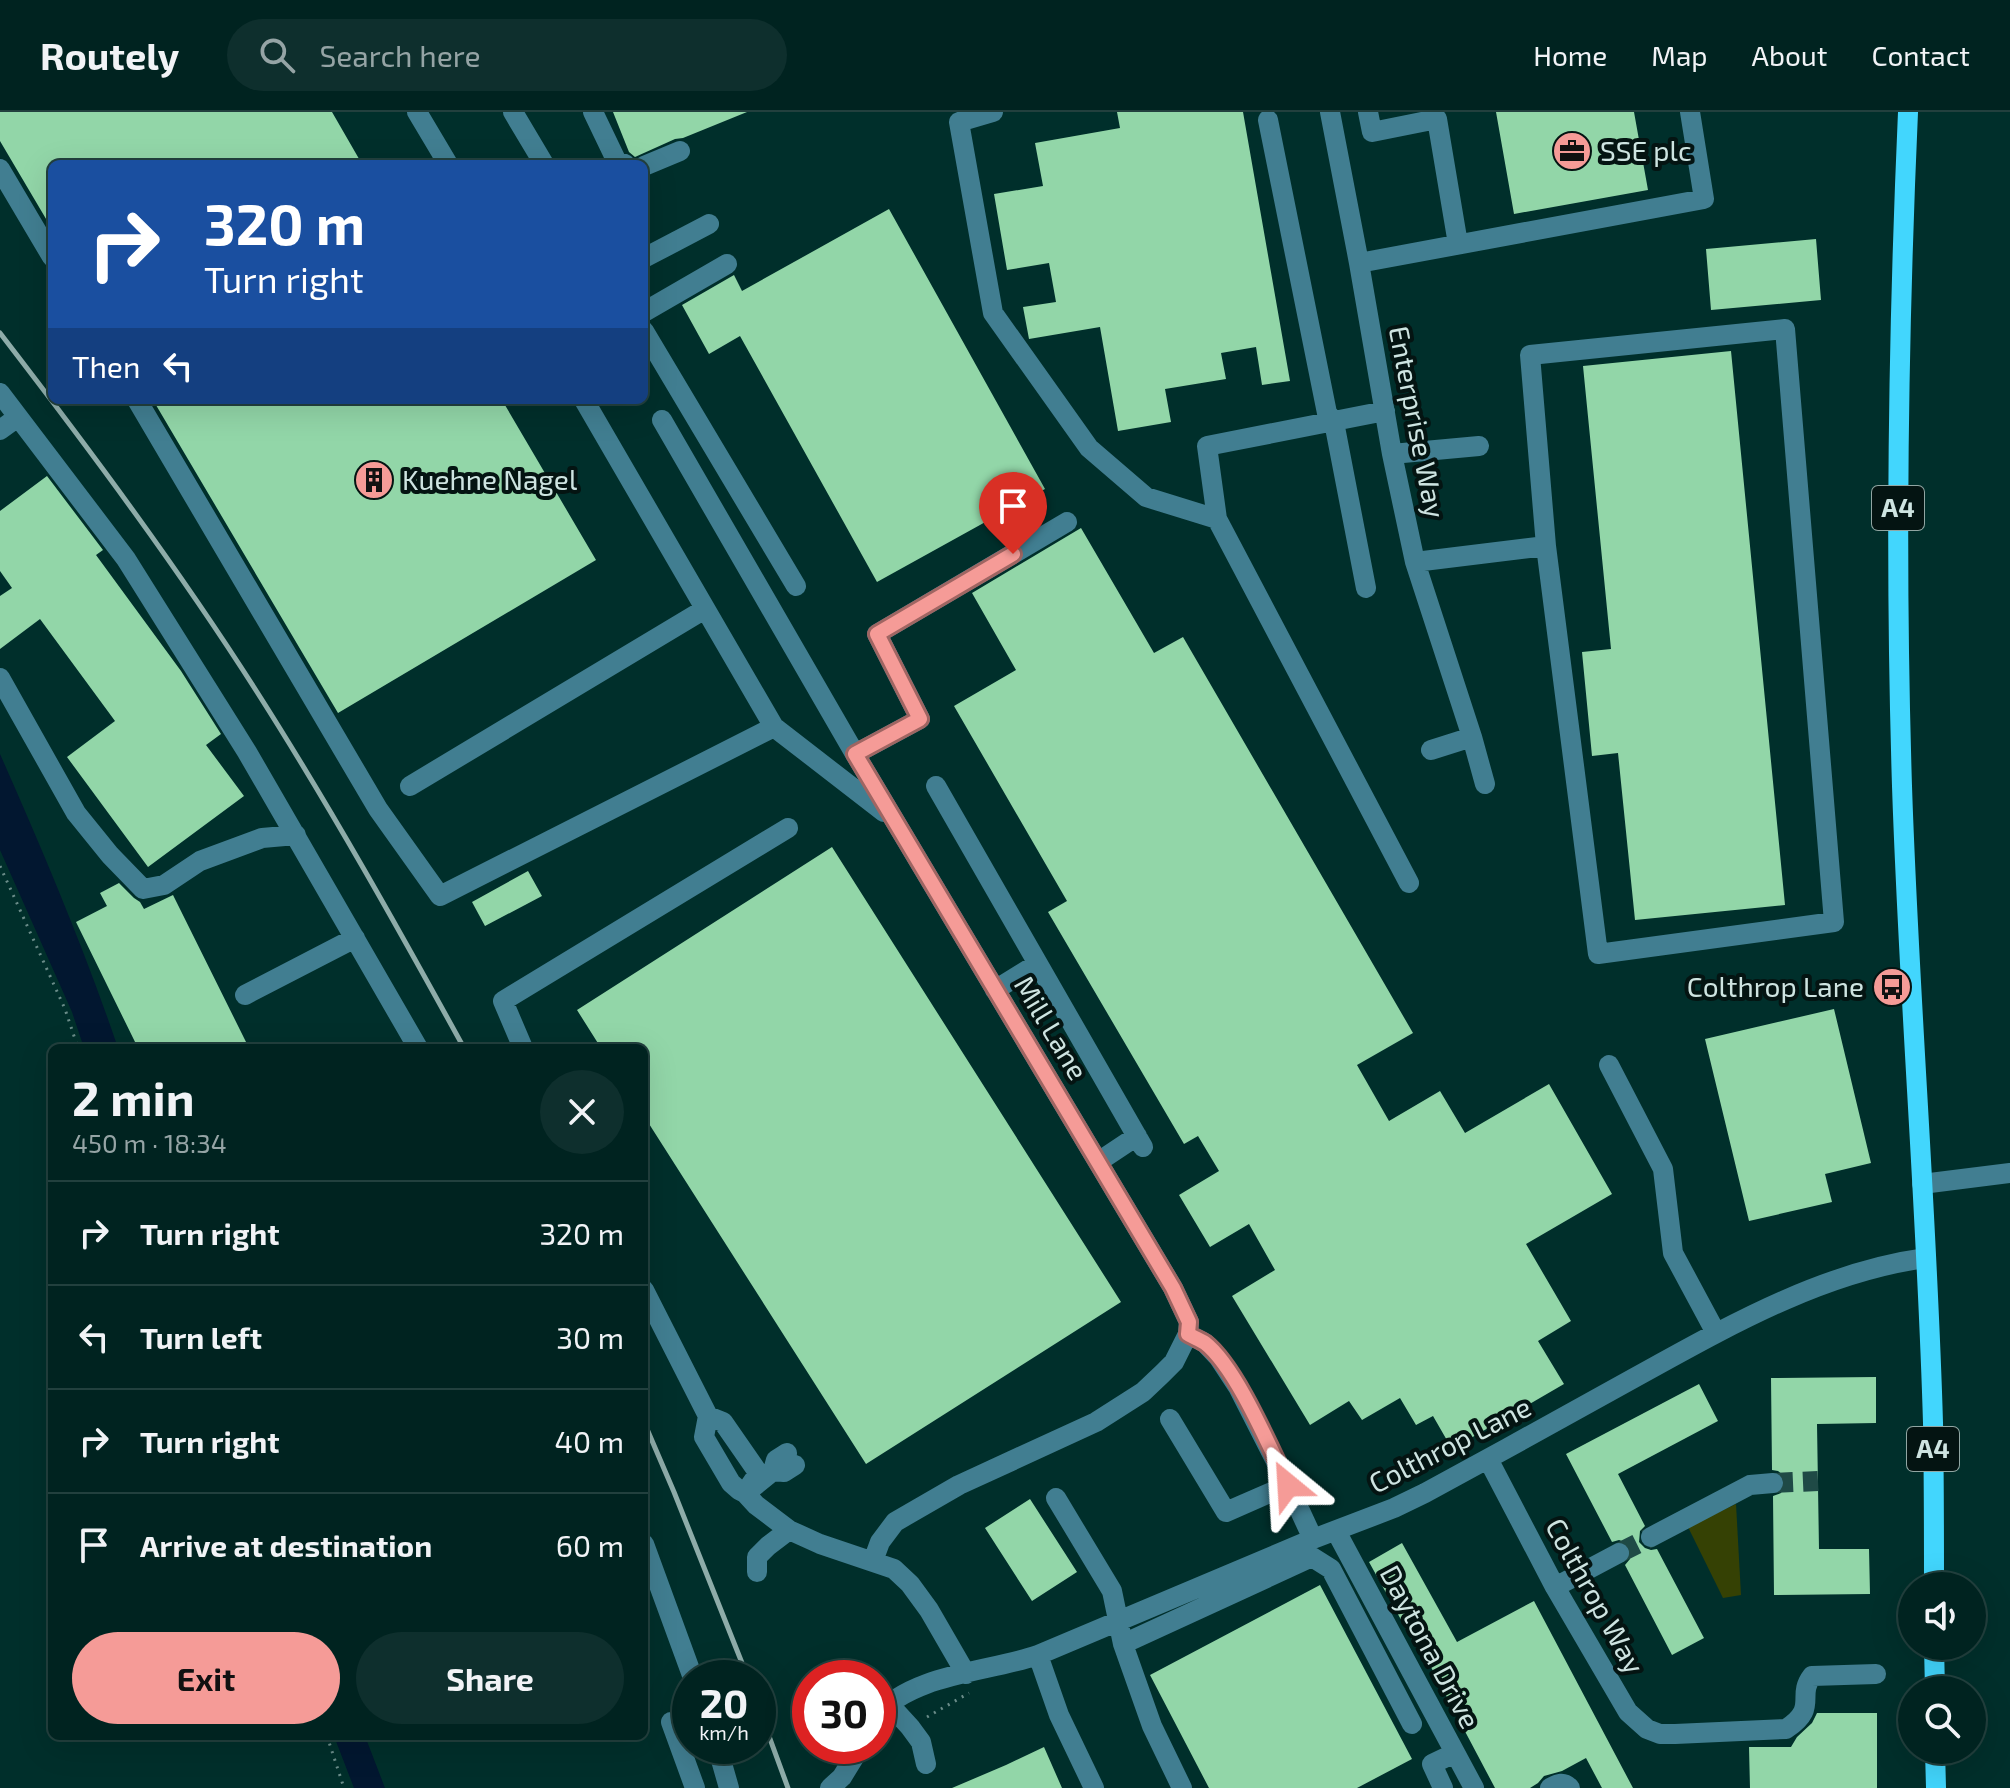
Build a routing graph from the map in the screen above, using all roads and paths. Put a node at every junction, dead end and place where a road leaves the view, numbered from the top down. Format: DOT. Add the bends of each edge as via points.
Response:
graph roads {
  1 [pos="417,112"];
  2 [pos="513,112"];
  3 [pos="593,112"];
  4 [pos="993,112"];
  5 [pos="1330,112"];
  6 [pos="1368,112"];
  7 [pos="1690,112"];
  8 [pos="1908,112"];
  9 [pos="1268,120"];
  10 [pos="680,151"];
  11 [pos="446,160"];
  12 [pos="542,160"];
  13 [pos="616,160"];
  14 [pos="648,164"];
  15 [pos="0,169"];
  16 [pos="709,224"];
  17 [pos="1458,244"];
  18 [pos="48,250"];
  19 [pos="648,256"];
  20 [pos="1359,263"];
  21 [pos="727,264"];
  22 [pos="648,310"];
  23 [pos="648,338"];
  24 [pos="0,393"];
  25 [pos="139,404"];
  26 [pos="586,404"];
  27 [pos="1385,411"];
  28 [pos="18,417"];
  29 [pos="662,420"];
  30 [pos="1334,422"];
  31 [pos="0,430"];
  32 [pos="1479,446"];
  33 [pos="1392,454"];
  34 [pos="1217,519"];
  35 [pos="1067,522"];
  36 [pos="1546,546"];
  37 [pos="1415,562"];
  38 [pos="796,586"];
  39 [pos="1366,588"];
  40 [pos="705,609"];
  41 [pos="0,678"];
  42 [pos="774,727"];
  43 [pos="1472,737"];
  44 [pos="1431,750"];
  45 [pos="855,754"];
  46 [pos="1485,784"];
  47 [pos="410,786"];
  48 [pos="936,786"];
  49 [pos="896,822"];
  50 [pos="788,828"];
  51 [pos="296,835"];
  52 [pos="0,866"];
  53 [pos="1409,883"];
  54 [pos="355,938"];
  55 [pos="1037,964"];
  56 [pos="995,990"];
  57 [pos="245,995"];
  58 [pos="77,1044"];
  59 [pos="416,1044"];
  60 [pos="521,1044"];
  61 [pos="1609,1065"];
  62 [pos="1098,1162"];
  63 [pos="2010,1173"];
  64 [pos="1922,1184"];
  65 [pos="1926,1258"];
  66 [pos="648,1298"];
  67 [pos="1716,1333"];
  68 [pos="1188,1334"];
  69 [pos="1170,1419"];
  70 [pos="791,1459"];
  71 [pos="1488,1459"];
  72 [pos="1773,1483"];
  73 [pos="1288,1485"];
  74 [pos="745,1493"];
  75 [pos="1056,1498"];
  76 [pos="789,1530"];
  77 [pos="1336,1531"];
  78 [pos="1651,1537"];
  79 [pos="1313,1539"];
  80 [pos="1619,1553"];
  81 [pos="648,1555"];
  82 [pos="873,1561"];
  83 [pos="757,1572"];
  84 [pos="1934,1572"];
  85 [pos="1555,1587"];
  86 [pos="1118,1622"];
  87 [pos="1123,1644"];
  88 [pos="1038,1655"];
  89 [pos="686,1660"];
  90 [pos="1876,1674"];
  91 [pos="968,1683"];
  92 [pos="896,1700"];
  93 [pos="896,1718"];
  94 [pos="1412,1724"];
  95 [pos="910,1727"];
  96 [pos="328,1740"];
  97 [pos="1455,1753"];
  98 [pos="687,1764"];
  99 [pos="722,1764"];
  100 [pos="850,1764"];
  101 [pos="926,1764"];
  102 [pos="1935,1764"];
  103 [pos="344,1788"];
  104 [pos="695,1788"];
  105 [pos="729,1788"];
  106 [pos="830,1788"];
  107 [pos="1094,1788"];
  108 [pos="1182,1788"];
  109 [pos="1443,1788"];
  110 [pos="1474,1788"];
  111 [pos="1550,1788"];
  112 [pos="1570,1788"];
  113 [pos="1936,1788"];
  1 -- 11 [label="street"];
  2 -- 12 [label="street"];
  3 -- 13 [label="street"];
  4 -- 34 [label="street" via="959,122 993,313 1089,448 1146,497"];
  5 -- 20 [label="street, Enterprise Way"];
  6 -- 17 [label="street" via="1372,132 1437,119"];
  7 -- 17 [label="street" via="1704,199"];
  8 -- 64 [label="main road, A4" via="1901,269 1898,641"];
  9 -- 30 [label="street" via="1327,413"];
  10 -- 14 [label="street"];
  15 -- 18 [label="street"];
  16 -- 19 [label="street"];
  17 -- 20 [label="street"];
  20 -- 27 [label="street, Enterprise Way"];
  21 -- 22 [label="street"];
  23 -- 38 [label="street"];
  24 -- 28 [label="street"];
  25 -- 42 [label="street" via="378,809 440,896"];
  26 -- 40 [label="street"];
  27 -- 30 [label="street"];
  27 -- 33 [label="street, Enterprise Way"];
  28 -- 31 [label="street"];
  28 -- 51 [label="street" via="126,559"];
  29 -- 45 [label="street, Mill Lane"];
  30 -- 34 [label="street" via="1207,446"];
  30 -- 39 [label="street"];
  32 -- 33 [label="street"];
  33 -- 37 [label="street, Enterprise Way"];
  34 -- 53 [label="street"];
  35 -- 45 [label="street" via="877,634 920,719"];
  36 -- 36 [label="street" via="1530,355 1785,329 1834,922 1598,954"];
  36 -- 37 [label="street"];
  37 -- 43 [label="street, Enterprise Way"];
  40 -- 42 [label="street"];
  40 -- 47 [label="street"];
  41 -- 51 [label="street" via="76,813 143,889 164,885 200,861 262,838"];
  42 -- 49 [label="street"];
  43 -- 44 [label="street"];
  43 -- 46 [label="street, Enterprise Way"];
  45 -- 49 [label="street, Mill Lane"];
  48 -- 55 [label="street"];
  49 -- 56 [label="street, Mill Lane"];
  50 -- 60 [label="street" via="503,1001"];
  51 -- 54 [label="street"];
  52 -- 58 [label="path"];
  54 -- 57 [label="street"];
  54 -- 59 [label="street"];
  55 -- 56 [label="street"];
  55 -- 62 [label="street" via="1140,1142"];
  56 -- 62 [label="street, Mill Lane"];
  61 -- 67 [label="street" via="1663,1169 1673,1253"];
  62 -- 68 [label="street, Mill Lane" via="1173,1288 1189,1322"];
  63 -- 64 [label="street"];
  64 -- 65 [label="main road, A4"];
  65 -- 67 [label="street, Colthrop Lane" via="1824,1284"];
  65 -- 84 [label="main road, A4"];
  66 -- 74 [label="street" via="708,1416 723,1422 757,1471"];
  67 -- 71 [label="street, Colthrop Lane"];
  68 -- 73 [label="street" via="1219,1358"];
  68 -- 82 [label="street" via="1174,1362 1143,1392 1096,1422 959,1485 895,1522"];
  69 -- 73 [label="street" via="1226,1512"];
  70 -- 74 [label="street" via="776,1460 773,1471"];
  71 -- 77 [label="street, Colthrop Lane"];
  71 -- 85 [label="street, Colthrop Way"];
  72 -- 78 [label="street" via="1750,1485"];
  73 -- 79 [label="street"];
  74 -- 76 [label="street"];
  75 -- 86 [label="street" via="1112,1591"];
  76 -- 82 [label="street"];
  76 -- 83 [label="street" via="757,1557"];
  77 -- 79 [label="street, Colthrop Lane"];
  77 -- 97 [label="street, Daytona Drive"];
  79 -- 86 [label="street, Colthrop Lane"];
  80 -- 85 [label="street"];
  81 -- 89 [label="street"];
  82 -- 91 [label="street" via="894,1569 910,1584"];
  85 -- 90 [label="street, Colthrop Way" via="1628,1712 1660,1734 1786,1729 1805,1711 1812,1676"];
  86 -- 87 [label="street"];
  86 -- 88 [label="street, Colthrop Lane"];
  87 -- 94 [label="street" via="1312,1557 1331,1569"];
  87 -- 108 [label="street" via="1152,1726"];
  88 -- 91 [label="street, Colthrop Lane"];
  88 -- 107 [label="street"];
  91 -- 92 [label="street" via="914,1687"];
  91 -- 95 [label="path"];
  93 -- 95 [label="street"];
  95 -- 101 [label="street" via="921,1742"];
  96 -- 103 [label="path"];
  97 -- 109 [label="street" via="1432,1764"];
  97 -- 110 [label="street, Daytona Drive"];
  98 -- 104 [label="street"];
  99 -- 105 [label="street"];
  100 -- 106 [label="street"];
  102 -- 113 [label="main road"];
  111 -- 112 [label="street" via="1560,1783"];
}
